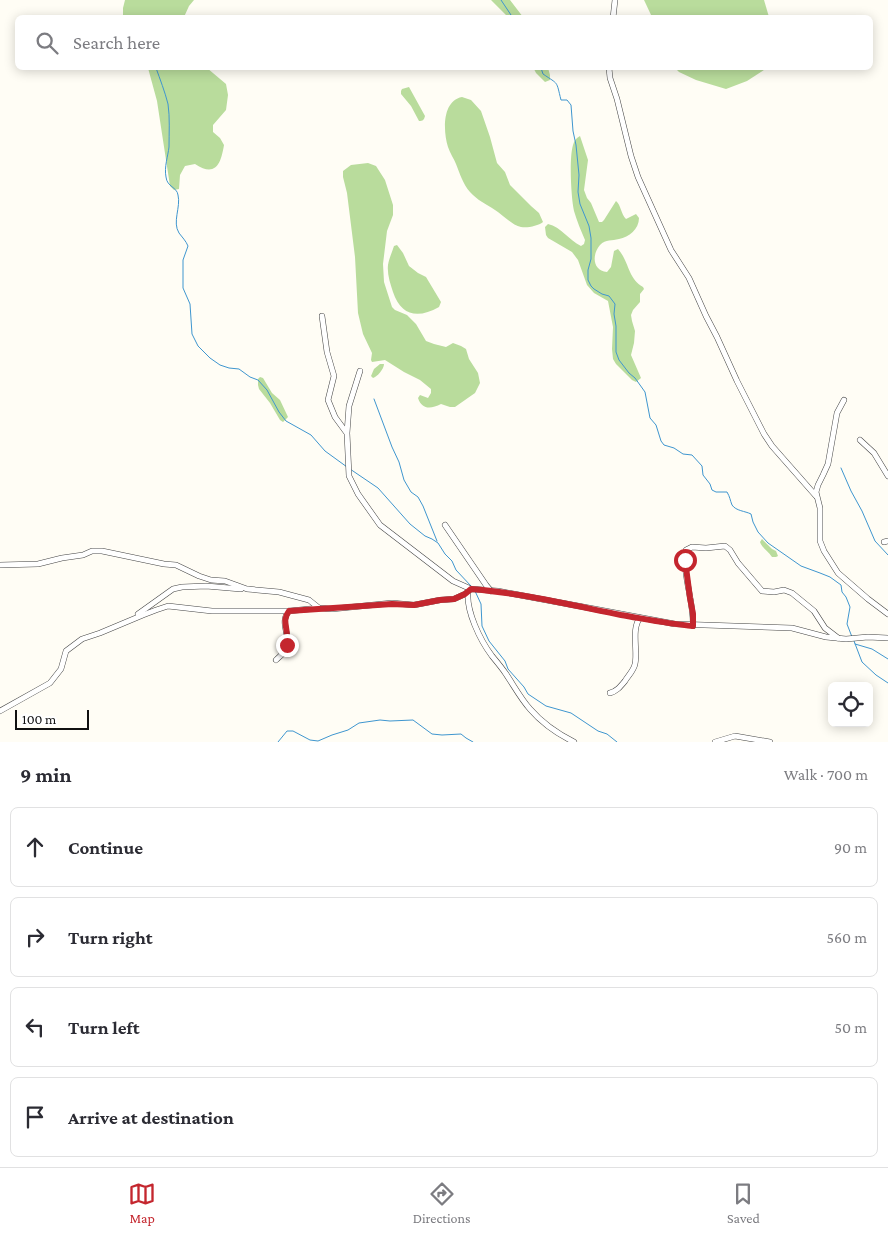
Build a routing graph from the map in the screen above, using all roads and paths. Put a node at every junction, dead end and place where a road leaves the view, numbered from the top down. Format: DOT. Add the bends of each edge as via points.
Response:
graph roads {
  1 [pos="615,0"];
  2 [pos="613,15"];
  3 [pos="609,70"];
  4 [pos="322,316"];
  5 [pos="360,371"];
  6 [pos="844,400"];
  7 [pos="347,433"];
  8 [pos="860,440"];
  9 [pos="888,476"];
  10 [pos="816,496"];
  11 [pos="445,525"];
  12 [pos="0,566"];
  13 [pos="247,589"];
  14 [pos="470,590"];
  15 [pos="492,591"];
  16 [pos="319,608"];
  17 [pos="289,611"];
  18 [pos="888,614"];
  19 [pos="640,618"];
  20 [pos="127,622"];
  21 [pos="693,626"];
  22 [pos="838,638"];
  23 [pos="888,638"];
  24 [pos="276,660"];
  25 [pos="610,693"];
  26 [pos="0,711"];
  27 [pos="574,742"];
  28 [pos="715,742"];
  29 [pos="770,742"];
  1 -- 2 [label="street"];
  3 -- 10 [label="street" via="638,177 671,250 689,278 764,434"];
  4 -- 7 [label="street" via="334,376 328,400"];
  5 -- 7 [label="street" via="349,406"];
  6 -- 10 [label="street" via="837,413 828,464"];
  7 -- 14 [label="street" via="350,476 358,494 380,525 453,581"];
  8 -- 9 [label="street" via="874,453"];
  10 -- 18 [label="street" via="821,519 820,541 824,551 838,573"];
  11 -- 15 [label="street"];
  12 -- 13 [label="street" via="38,564 102,551 176,565 199,576"];
  13 -- 16 [label="street" via="279,592 309,600"];
  13 -- 20 [label="street" via="206,586 173,589"];
  14 -- 15 [label="street"];
  14 -- 16 [label="street" via="454,599 414,605"];
  14 -- 27 [label="street" via="470,609 492,656 531,710 560,735"];
  15 -- 19 [label="street"];
  16 -- 17 [label="street"];
  17 -- 20 [label="street" via="212,611 168,606"];
  17 -- 24 [label="street" via="284,620 287,645"];
  19 -- 21 [label="street"];
  19 -- 25 [label="street" via="635,634 635,666 620,687"];
  20 -- 26 [label="street" via="82,639 66,651 61,669 50,683"];
  21 -- 22 [label="street" via="792,628"];
  21 -- 22 [label="street" via="686,550 725,546 762,591 792,593 814,611 825,628"];
  22 -- 23 [label="street"];
  28 -- 29 [label="street" via="735,736"];
}
